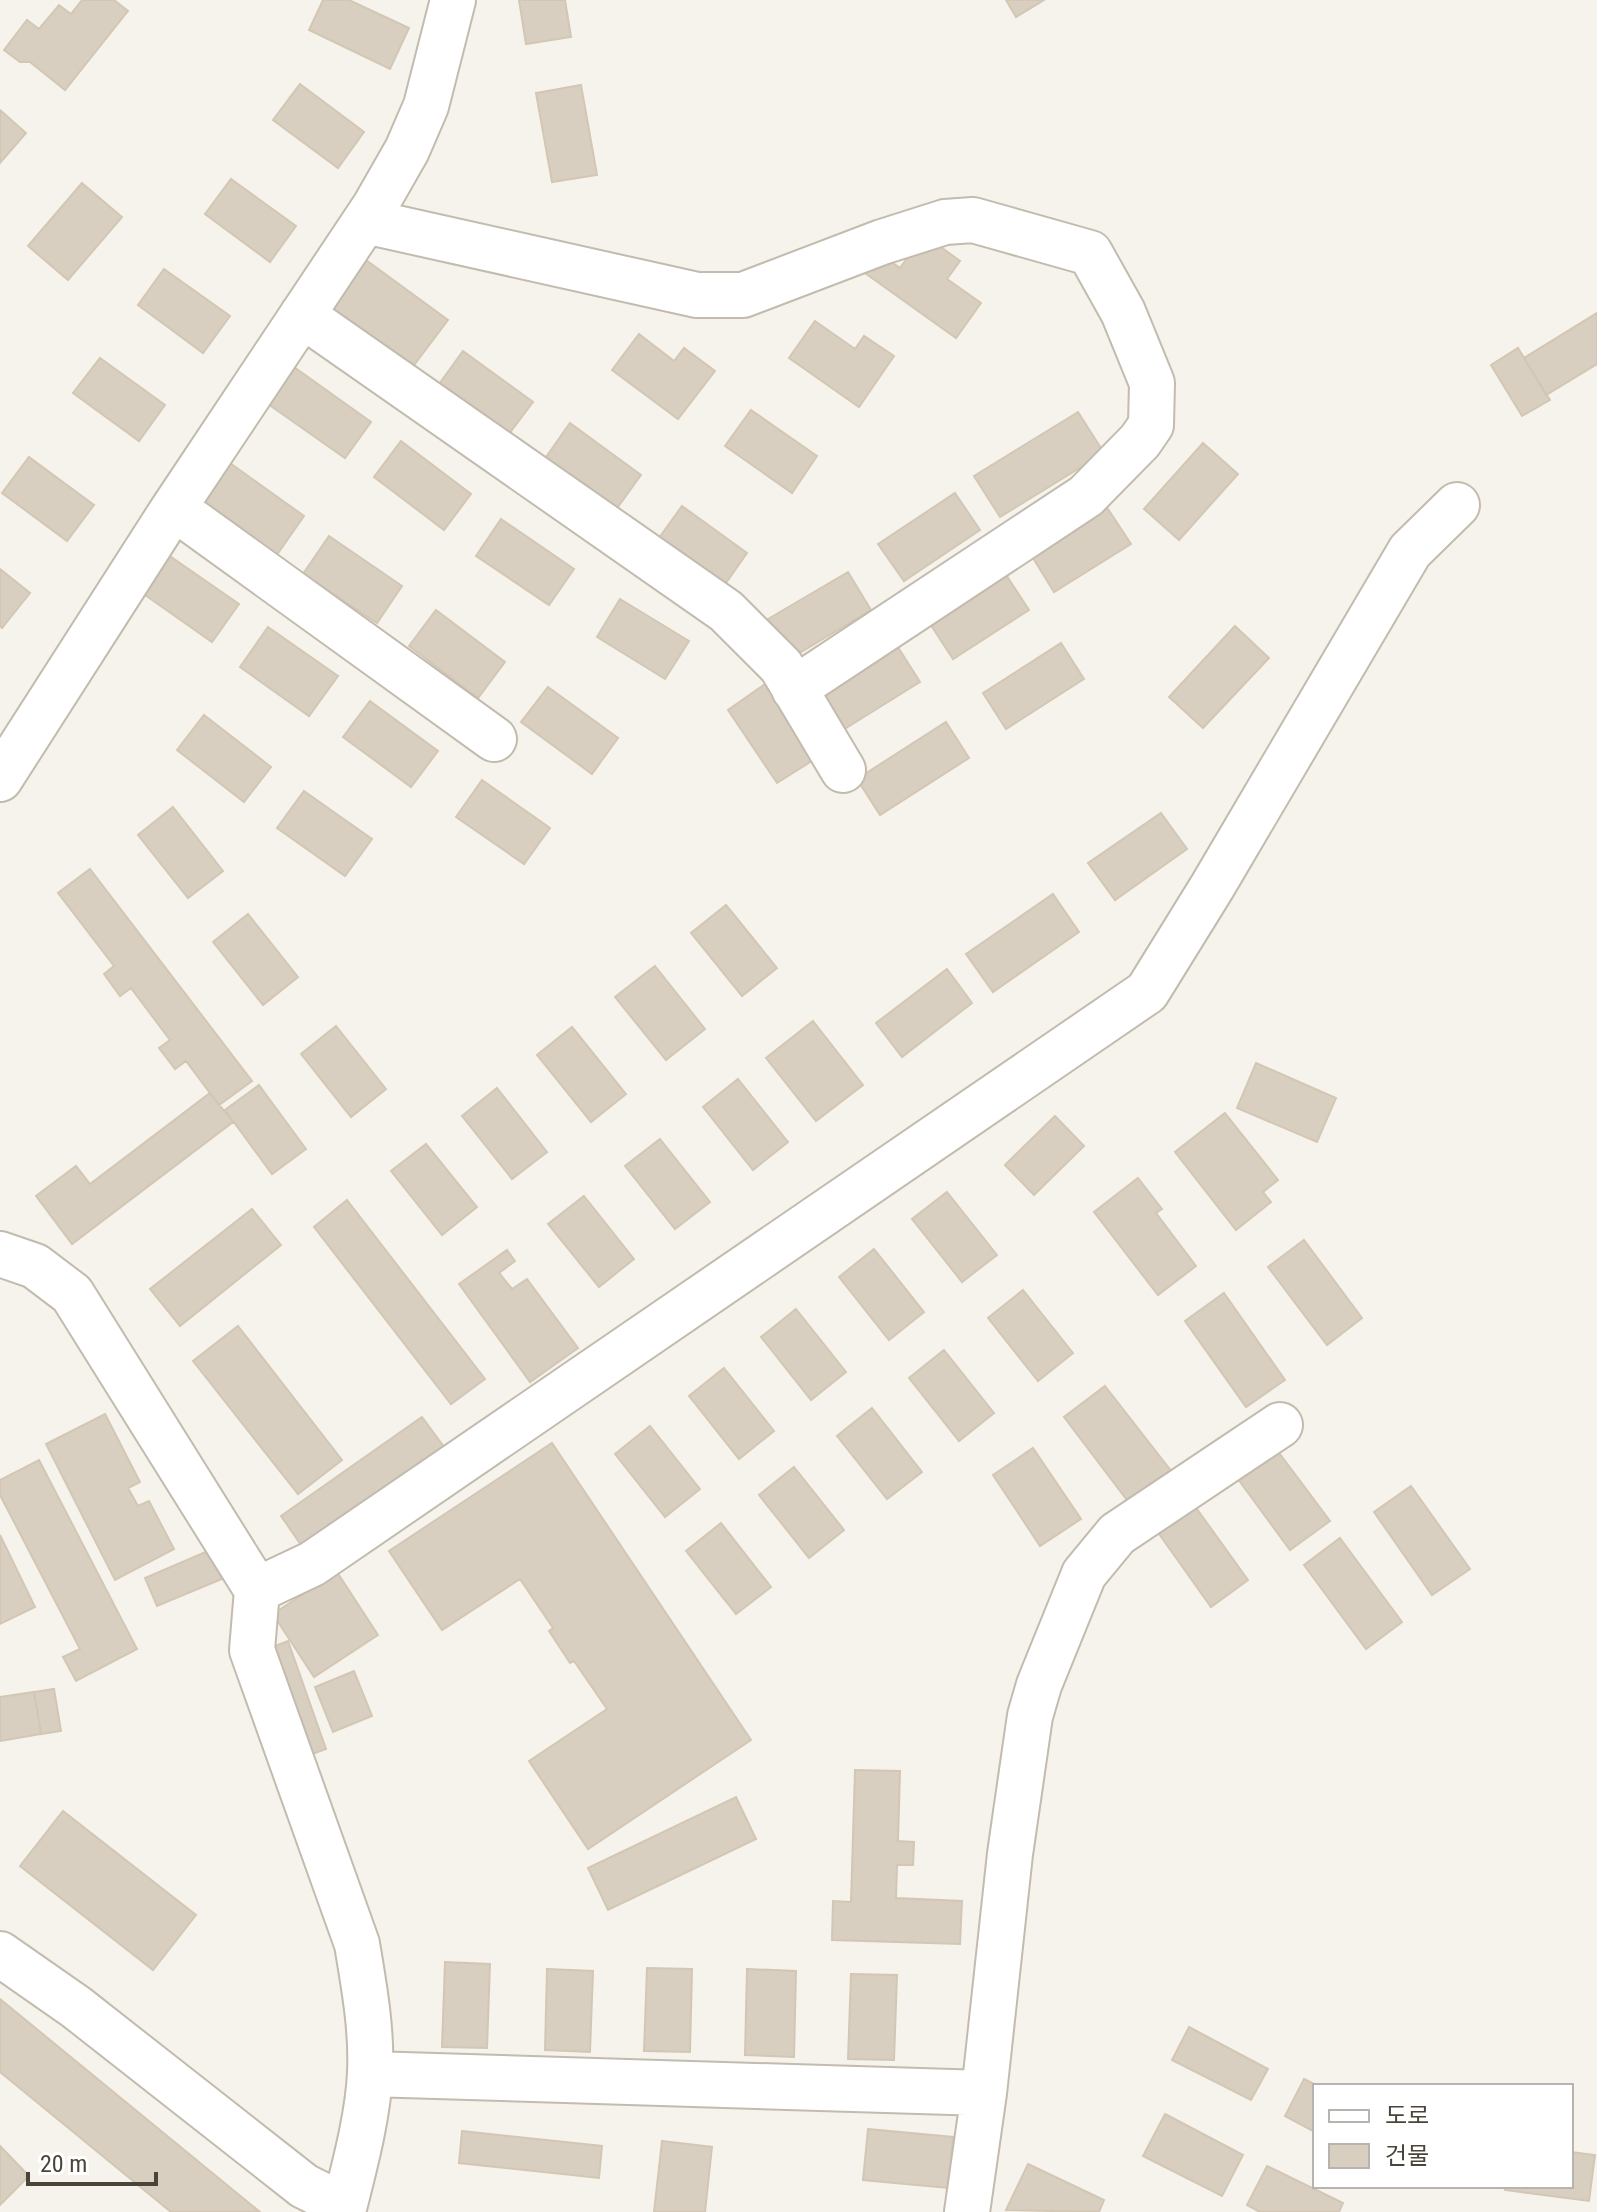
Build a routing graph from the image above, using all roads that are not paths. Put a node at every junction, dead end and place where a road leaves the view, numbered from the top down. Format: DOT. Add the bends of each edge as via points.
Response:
graph roads {
  1 [pos="453,0"];
  2 [pos="365,221"];
  3 [pos="302,315"];
  4 [pos="1457,505"];
  5 [pos="174,508"];
  6 [pos="794,689"];
  7 [pos="494,739"];
  8 [pos="843,770"];
  9 [pos="0,779"];
  10 [pos="0,1254"];
  11 [pos="1280,1425"];
  12 [pos="257,1590"];
  13 [pos="0,1954"];
  14 [pos="370,2074"];
  15 [pos="984,2093"];
  16 [pos="344,2209"];
  17 [pos="967,2212"];
  1 -- 2 [label="street" via="426,106"];
  2 -- 3 [label="street"];
  2 -- 6 [label="street" via="697,295 743,295 945,222 973,220 1090,253 1123,312 1152,383 1151,425 1086,496"];
  3 -- 5 [label="street"];
  3 -- 6 [label="street" via="726,611 781,666"];
  4 -- 12 [label="street" via="1410,551 1147,992 312,1564"];
  5 -- 7 [label="street"];
  5 -- 9 [label="street"];
  6 -- 8 [label="street"];
  10 -- 12 [label="street" via="35,1266 72,1294"];
  11 -- 15 [label="street" via="1117,1534 1084,1574 1030,1716"];
  12 -- 14 [label="street" via="252,1650 357,1944"];
  13 -- 16 [label="street" via="304,2186"];
  14 -- 15 [label="street"];
  14 -- 16 [label="street"];
  15 -- 17 [label="street"];
}
